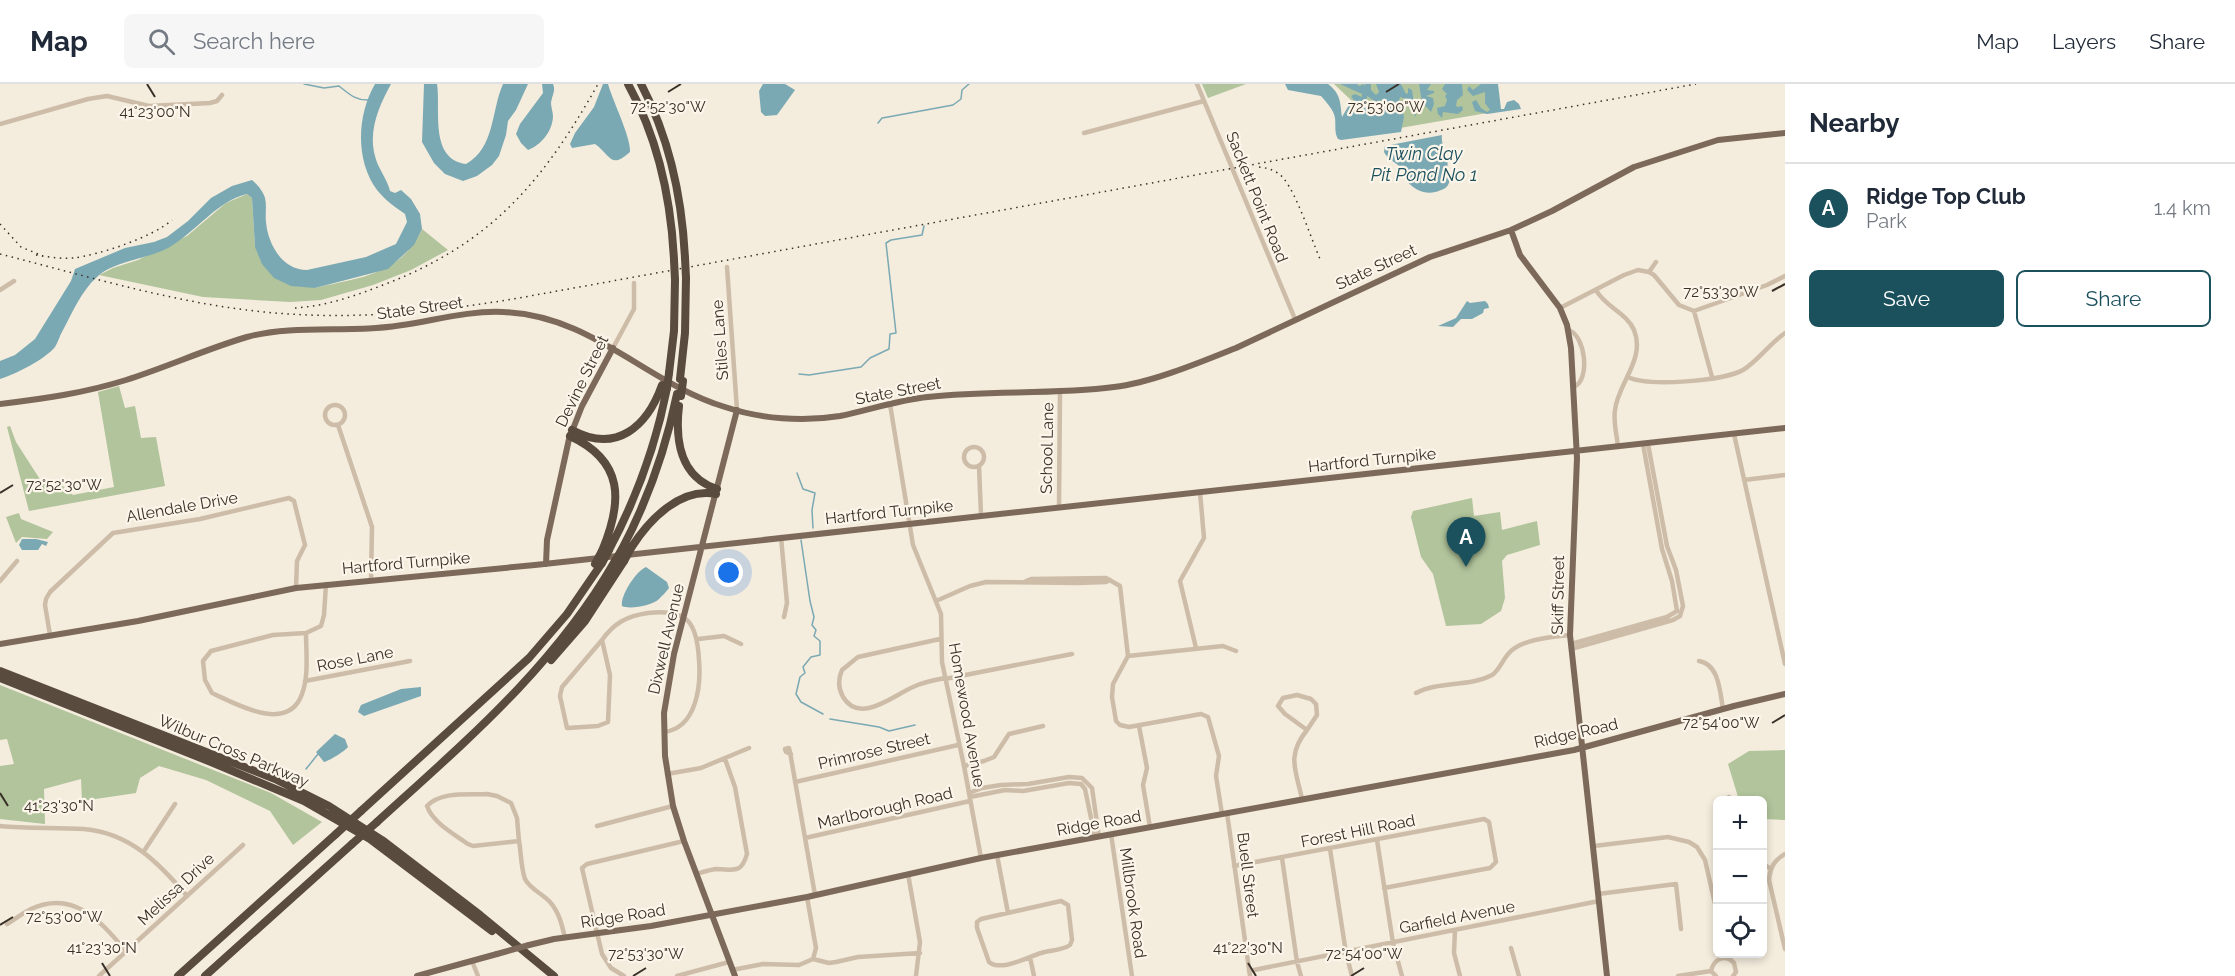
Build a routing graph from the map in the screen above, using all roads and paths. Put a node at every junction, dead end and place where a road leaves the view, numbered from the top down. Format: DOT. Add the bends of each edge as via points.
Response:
graph roads {
  1 [pos="628,84"];
  2 [pos="640,84"];
  3 [pos="1197,84"];
  4 [pos="222,95"];
  5 [pos="1204,101"];
  6 [pos="0,124"];
  7 [pos="1785,133"];
  8 [pos="1084,134"];
  9 [pos="1511,230"];
  10 [pos="1656,262"];
  11 [pos="727,267"];
  12 [pos="1649,272"];
  13 [pos="1785,276"];
  14 [pos="14,281"];
  15 [pos="634,283"];
  16 [pos="0,290"];
  17 [pos="1596,290"];
  18 [pos="1560,308"];
  19 [pos="1694,311"];
  20 [pos="1295,319"];
  21 [pos="1569,330"];
  22 [pos="1785,333"];
  23 [pos="613,348"];
  24 [pos="1628,377"];
  25 [pos="1712,377"];
  26 [pos="664,386"];
  27 [pos="1574,387"];
  28 [pos="1060,390"];
  29 [pos="679,395"];
  30 [pos="0,404"];
  31 [pos="890,404"];
  32 [pos="737,410"];
  33 [pos="338,425"];
  34 [pos="1784,426"];
  35 [pos="571,433"];
  36 [pos="1734,434"];
  37 [pos="1646,444"];
  38 [pos="1618,447"];
  39 [pos="1577,451"];
  40 [pos="979,466"];
  41 [pos="1785,475"];
  42 [pos="1744,480"];
  43 [pos="717,491"];
  44 [pos="1200,492"];
  45 [pos="1059,507"];
  46 [pos="981,515"];
  47 [pos="909,523"];
  48 [pos="1665,531"];
  49 [pos="1658,533"];
  50 [pos="780,537"];
  51 [pos="702,546"];
  52 [pos="627,548"];
  53 [pos="605,551"];
  54 [pos="1666,553"];
  55 [pos="17,561"];
  56 [pos="546,564"];
  57 [pos="371,580"];
  58 [pos="0,582"];
  59 [pos="326,584"];
  60 [pos="296,588"];
  61 [pos="936,601"];
  62 [pos="684,617"];
  63 [pos="784,617"];
  64 [pos="306,633"];
  65 [pos="50,635"];
  66 [pos="1570,635"];
  67 [pos="698,639"];
  68 [pos="940,639"];
  69 [pos="602,640"];
  70 [pos="1783,643"];
  71 [pos="0,644"];
  72 [pos="741,644"];
  73 [pos="1571,647"];
  74 [pos="1196,648"];
  75 [pos="1236,651"];
  76 [pos="1072,654"];
  77 [pos="1128,656"];
  78 [pos="410,661"];
  79 [pos="1700,661"];
  80 [pos="1785,664"];
  81 [pos="0,671"];
  82 [pos="0,678"];
  83 [pos="945,678"];
  84 [pos="305,681"];
  85 [pos="1416,693"];
  86 [pos="1785,694"];
  87 [pos="1723,709"];
  88 [pos="1043,726"];
  89 [pos="1139,726"];
  90 [pos="1307,730"];
  91 [pos="664,732"];
  92 [pos="958,745"];
  93 [pos="749,748"];
  94 [pos="1581,748"];
  95 [pos="790,754"];
  96 [pos="726,759"];
  97 [pos="964,766"];
  98 [pos="667,774"];
  99 [pos="795,782"];
  100 [pos="970,797"];
  101 [pos="1302,799"];
  102 [pos="175,804"];
  103 [pos="673,806"];
  104 [pos="1225,814"];
  105 [pos="0,826"];
  106 [pos="597,826"];
  107 [pos="1150,827"];
  108 [pos="1111,834"];
  109 [pos="1097,837"];
  110 [pos="805,838"];
  111 [pos="519,840"];
  112 [pos="1377,840"];
  113 [pos="684,841"];
  114 [pos="243,844"];
  115 [pos="1593,846"];
  116 [pos="1330,849"];
  117 [pos="144,851"];
  118 [pos="1785,854"];
  119 [pos="997,855"];
  120 [pos="981,858"];
  121 [pos="1282,858"];
  122 [pos="1234,866"];
  123 [pos="1767,866"];
  124 [pos="1771,869"];
  125 [pos="1713,871"];
  126 [pos="1709,872"];
  127 [pos="696,874"];
  128 [pos="908,874"];
  129 [pos="1384,888"];
  130 [pos="815,895"];
  131 [pos="187,896"];
  132 [pos="807,897"];
  133 [pos="1599,897"];
  134 [pos="1715,904"];
  135 [pos="1008,913"];
  136 [pos="711,915"];
  137 [pos="7,924"];
  138 [pos="1783,928"];
  139 [pos="1681,929"];
  140 [pos="1455,930"];
  141 [pos="596,934"];
  142 [pos="565,938"];
  143 [pos="1393,943"];
  144 [pos="1511,948"];
  145 [pos="1785,949"];
  146 [pos="126,951"];
  147 [pos="920,953"];
  148 [pos="1346,953"];
  149 [pos="1030,957"];
  150 [pos="813,959"];
  151 [pos="472,961"];
  152 [pos="729,962"];
  153 [pos="1297,962"];
  154 [pos="1712,971"];
  155 [pos="734,973"];
  156 [pos="432,974"];
  157 [pos="1249,974"];
  158 [pos="99,976"];
  159 [pos="178,976"];
  160 [pos="205,976"];
  161 [pos="417,976"];
  162 [pos="478,976"];
  163 [pos="546,976"];
  164 [pos="554,976"];
  165 [pos="624,976"];
  166 [pos="677,976"];
  167 [pos="916,976"];
  168 [pos="1034,976"];
  169 [pos="1132,976"];
  170 [pos="1300,976"];
  171 [pos="1352,976"];
  172 [pos="1402,976"];
  173 [pos="1460,976"];
  174 [pos="1519,976"];
  175 [pos="1607,976"];
  176 [pos="1678,976"];
  177 [pos="1716,976"];
  178 [pos="1733,976"];
  1 -- 26 [label="highway, bridge" via="657,155 669,209 675,280 672,352"];
  2 -- 29 [label="highway, bridge" via="670,158 686,258"];
  3 -- 5 [label="street, Sackett Point Road"];
  4 -- 6 [label="street" via="210,103 149,106 107,96"];
  5 -- 8 [label="street"];
  5 -- 20 [label="street, Sackett Point Road"];
  7 -- 9 [label="main road, State Street" via="1718,140 1634,167"];
  9 -- 18 [label="main road, Skiff Street" via="1520,255"];
  9 -- 20 [label="main road, State Street" via="1430,256"];
  10 -- 12 [label="street"];
  11 -- 32 [label="street, Stiles Lane"];
  12 -- 17 [label="street" via="1634,271"];
  12 -- 19 [label="street" via="1679,304"];
  13 -- 19 [label="street"];
  14 -- 16 [label="street"];
  15 -- 23 [label="street, Devine Street" via="634,309"];
  17 -- 18 [label="street"];
  17 -- 24 [label="street" via="1627,318 1636,333 1636,355"];
  18 -- 21 [label="main road, Skiff Street"];
  19 -- 25 [label="street"];
  20 -- 28 [label="main road, State Street" via="1209,358 1132,383"];
  21 -- 27 [label="main road, Skiff Street"];
  21 -- 27 [label="street" via="1578,338 1582,351 1582,376"];
  22 -- 25 [label="street" via="1743,369"];
  23 -- 30 [label="main road, State Street" via="560,322 490,311 377,328 251,336 126,380 75,393"];
  23 -- 32 [label="main road, State Street" via="686,390"];
  23 -- 35 [label="main road, Devine Street"];
  24 -- 25 [label="street" via="1659,383"];
  24 -- 38 [label="street" via="1615,409"];
  26 -- 35 [label="highway" via="644,417 621,436 602,440"];
  26 -- 53 [label="highway" via="659,425 647,463 630,506"];
  27 -- 39 [label="main road, Skiff Street"];
  28 -- 31 [label="main road, State Street" via="954,394"];
  28 -- 45 [label="street, School Lane"];
  29 -- 43 [label="highway" via="677,432 682,455 698,479"];
  29 -- 52 [label="highway" via="654,478"];
  31 -- 32 [label="main road, State Street" via="813,419"];
  31 -- 47 [label="street, Homewood Avenue"];
  32 -- 43 [label="main road, Dixwell Avenue"];
  33 -- 33 [label="street" via="345,413 342,407 332,405 326,408 325,418"];
  33 -- 57 [label="street" via="372,527"];
  34 -- 36 [label="main road, Hartford Turnpike"];
  35 -- 53 [label="highway" via="598,452 612,474 614,508"];
  35 -- 56 [label="main road, Devine Street" via="549,530"];
  36 -- 37 [label="main road, Hartford Turnpike"];
  36 -- 42 [label="street"];
  37 -- 38 [label="main road, Hartford Turnpike"];
  37 -- 48 [label="street"];
  37 -- 49 [label="street"];
  38 -- 39 [label="main road, Hartford Turnpike"];
  39 -- 44 [label="main road, Hartford Turnpike"];
  39 -- 66 [label="main road, Skiff Street"];
  40 -- 40 [label="street" via="983,452 978,447 968,448 964,454 966,464 972,468"];
  40 -- 46 [label="street"];
  41 -- 42 [label="street"];
  42 -- 70 [label="street"];
  43 -- 51 [label="main road, Dixwell Avenue"];
  43 -- 52 [label="highway" via="671,505"];
  44 -- 45 [label="main road, Hartford Turnpike"];
  44 -- 74 [label="street" via="1204,538 1180,580"];
  45 -- 46 [label="main road, Hartford Turnpike"];
  46 -- 47 [label="main road, Hartford Turnpike"];
  47 -- 50 [label="main road, Hartford Turnpike"];
  47 -- 61 [label="street, Homewood Avenue" via="916,558"];
  48 -- 49 [label="street"];
  48 -- 54 [label="street"];
  49 -- 54 [label="street"];
  50 -- 51 [label="main road, Hartford Turnpike"];
  50 -- 63 [label="street" via="787,603"];
  51 -- 56 [label="main road, Hartford Turnpike"];
  51 -- 62 [label="main road, Dixwell Avenue"];
  52 -- 160 [label="highway, bridge" via="603,595 579,630 545,667"];
  53 -- 159 [label="highway, bridge" via="575,603 516,672"];
  54 -- 73 [label="street" via="1679,582 1683,606 1673,620"];
  55 -- 58 [label="street"];
  56 -- 57 [label="main road, Hartford Turnpike"];
  57 -- 59 [label="main road, Hartford Turnpike"];
  59 -- 60 [label="main road, Hartford Turnpike"];
  59 -- 64 [label="street" via="321,626"];
  60 -- 65 [label="main road, Hartford Turnpike"];
  60 -- 65 [label="street, Allendale Drive" via="297,561 304,545 294,501 289,498 200,519 113,532 50,592 45,605"];
  61 -- 68 [label="street, Homewood Avenue"];
  61 -- 77 [label="street" via="978,583 1110,580 1121,591"];
  62 -- 67 [label="street"];
  62 -- 69 [label="street" via="661,612 630,617 614,626"];
  62 -- 91 [label="main road, Dixwell Avenue" via="669,676"];
  64 -- 84 [label="street"];
  64 -- 84 [label="street" via="273,635 211,651 203,661 205,680 212,693 267,715 288,712 298,702"];
  65 -- 71 [label="main road, Hartford Turnpike"];
  66 -- 73 [label="main road, Skiff Street"];
  66 -- 85 [label="street" via="1523,644 1511,651 1494,674"];
  67 -- 72 [label="street" via="724,636"];
  67 -- 91 [label="street" via="698,696 680,725"];
  68 -- 83 [label="street, Homewood Avenue"];
  68 -- 83 [label="street" via="858,657 842,670 839,687 849,703 869,708 914,686"];
  69 -- 69 [label="street" via="562,687 560,696 567,728 608,722 610,675"];
  70 -- 80 [label="street"];
  73 -- 94 [label="main road, Skiff Street"];
  74 -- 75 [label="street" via="1223,646"];
  74 -- 77 [label="street"];
  76 -- 83 [label="street"];
  77 -- 89 [label="street" via="1113,684 1115,718 1124,727"];
  78 -- 84 [label="street, Rose Lane"];
  79 -- 87 [label="street" via="1714,671"];
  81 -- 164 [label="highway, Wilbur Cross Parkway" via="275,779 329,806 382,840"];
  82 -- 163 [label="highway, Wilbur Cross Parkway" via="304,801 370,839"];
  83 -- 92 [label="street, Homewood Avenue"];
  86 -- 87 [label="main road, Ridge Road"];
  87 -- 94 [label="main road, Ridge Road"];
  88 -- 97 [label="street" via="1009,734 994,757"];
  89 -- 104 [label="street, Buell Street" via="1201,714 1209,717"];
  89 -- 107 [label="street" via="1147,768 1143,785"];
  90 -- 90 [label="street" via="1279,709 1282,699 1300,695 1314,701 1317,715"];
  90 -- 101 [label="street" via="1297,743 1294,756"];
  91 -- 98 [label="main road, Dixwell Avenue"];
  92 -- 97 [label="street, Homewood Avenue"];
  92 -- 99 [label="street, Primrose Street"];
  93 -- 96 [label="street"];
  94 -- 101 [label="main road, Ridge Road"];
  94 -- 115 [label="main road, Skiff Street"];
  95 -- 99 [label="street"];
  96 -- 98 [label="street"];
  96 -- 127 [label="street" via="747,854 738,869"];
  97 -- 100 [label="street, Homewood Avenue"];
  98 -- 103 [label="main road, Dixwell Avenue"];
  99 -- 110 [label="street"];
  100 -- 109 [label="street, Marlborough Road" via="1085,783 1092,788"];
  100 -- 110 [label="street, Marlborough Road"];
  100 -- 120 [label="street, Homewood Avenue"];
  101 -- 104 [label="main road, Ridge Road"];
  102 -- 117 [label="street"];
  103 -- 106 [label="street"];
  103 -- 113 [label="main road, Dixwell Avenue"];
  104 -- 107 [label="main road, Ridge Road"];
  104 -- 122 [label="street, Buell Street"];
  105 -- 117 [label="street" via="86,829 115,836"];
  107 -- 108 [label="main road, Ridge Road"];
  108 -- 109 [label="main road, Ridge Road"];
  108 -- 169 [label="street, Millbrook Road"];
  109 -- 119 [label="main road, Ridge Road"];
  110 -- 130 [label="street"];
  111 -- 111 [label="street" via="473,846 430,814 427,806 457,795 497,796 514,807"];
  111 -- 142 [label="street" via="525,878 555,908"];
  112 -- 116 [label="street, Forest Hill Road"];
  112 -- 129 [label="street"];
  112 -- 129 [label="street, Forest Hill Road" via="1487,819 1495,852 1496,862 1490,868"];
  113 -- 127 [label="main road, Dixwell Avenue"];
  113 -- 141 [label="street" via="582,868"];
  114 -- 131 [label="street, Melissa Drive"];
  115 -- 126 [label="street" via="1668,837 1685,839 1701,853"];
  115 -- 133 [label="main road, Skiff Street"];
  116 -- 121 [label="street, Forest Hill Road"];
  116 -- 148 [label="street"];
  117 -- 131 [label="street"];
  118 -- 124 [label="street"];
  119 -- 120 [label="main road, Ridge Road"];
  119 -- 135 [label="street"];
  120 -- 128 [label="main road, Ridge Road"];
  121 -- 122 [label="street, Forest Hill Road"];
  121 -- 153 [label="street"];
  122 -- 157 [label="street, Buell Street"];
  123 -- 124 [label="street"];
  124 -- 138 [label="street" via="1769,880"];
  125 -- 126 [label="street"];
  126 -- 134 [label="street"];
  127 -- 136 [label="main road, Dixwell Avenue"];
  128 -- 130 [label="main road, Ridge Road"];
  128 -- 147 [label="street"];
  129 -- 143 [label="street"];
  130 -- 132 [label="main road, Ridge Road"];
  131 -- 146 [label="street, Melissa Drive"];
  132 -- 136 [label="main road, Ridge Road"];
  132 -- 150 [label="street" via="816,948"];
  133 -- 139 [label="street, Garfield Avenue" via="1676,884"];
  133 -- 140 [label="street, Garfield Avenue"];
  133 -- 175 [label="main road, Skiff Street"];
  135 -- 149 [label="street" via="977,922 989,962 998,966"];
  135 -- 149 [label="street" via="1060,901 1068,904 1070,945"];
  136 -- 141 [label="main road, Ridge Road"];
  136 -- 152 [label="main road, Dixwell Avenue"];
  137 -- 146 [label="street" via="32,909 69,904 101,922"];
  138 -- 145 [label="street"];
  140 -- 143 [label="street, Garfield Avenue"];
  140 -- 173 [label="street" via="1454,953"];
  141 -- 142 [label="main road, Ridge Road"];
  141 -- 165 [label="street" via="602,954"];
  142 -- 151 [label="main road, Ridge Road, bridge"];
  143 -- 148 [label="street, Garfield Avenue"];
  143 -- 172 [label="street"];
  144 -- 174 [label="street"];
  146 -- 158 [label="street, Melissa Drive"];
  147 -- 150 [label="street" via="836,962"];
  147 -- 167 [label="street"];
  148 -- 153 [label="street, Garfield Avenue"];
  148 -- 171 [label="street"];
  149 -- 168 [label="street"];
  150 -- 155 [label="street" via="800,966 763,964"];
  151 -- 156 [label="main road, Ridge Road"];
  151 -- 162 [label="street"];
  152 -- 155 [label="main road, Dixwell Avenue"];
  152 -- 166 [label="street"];
  153 -- 157 [label="street, Garfield Avenue"];
  153 -- 170 [label="street"];
  154 -- 176 [label="street"];
  154 -- 177 [label="street"];
  154 -- 178 [label="street" via="1719,959 1727,957 1736,967"];
  156 -- 161 [label="main road, Ridge Road"];
}
